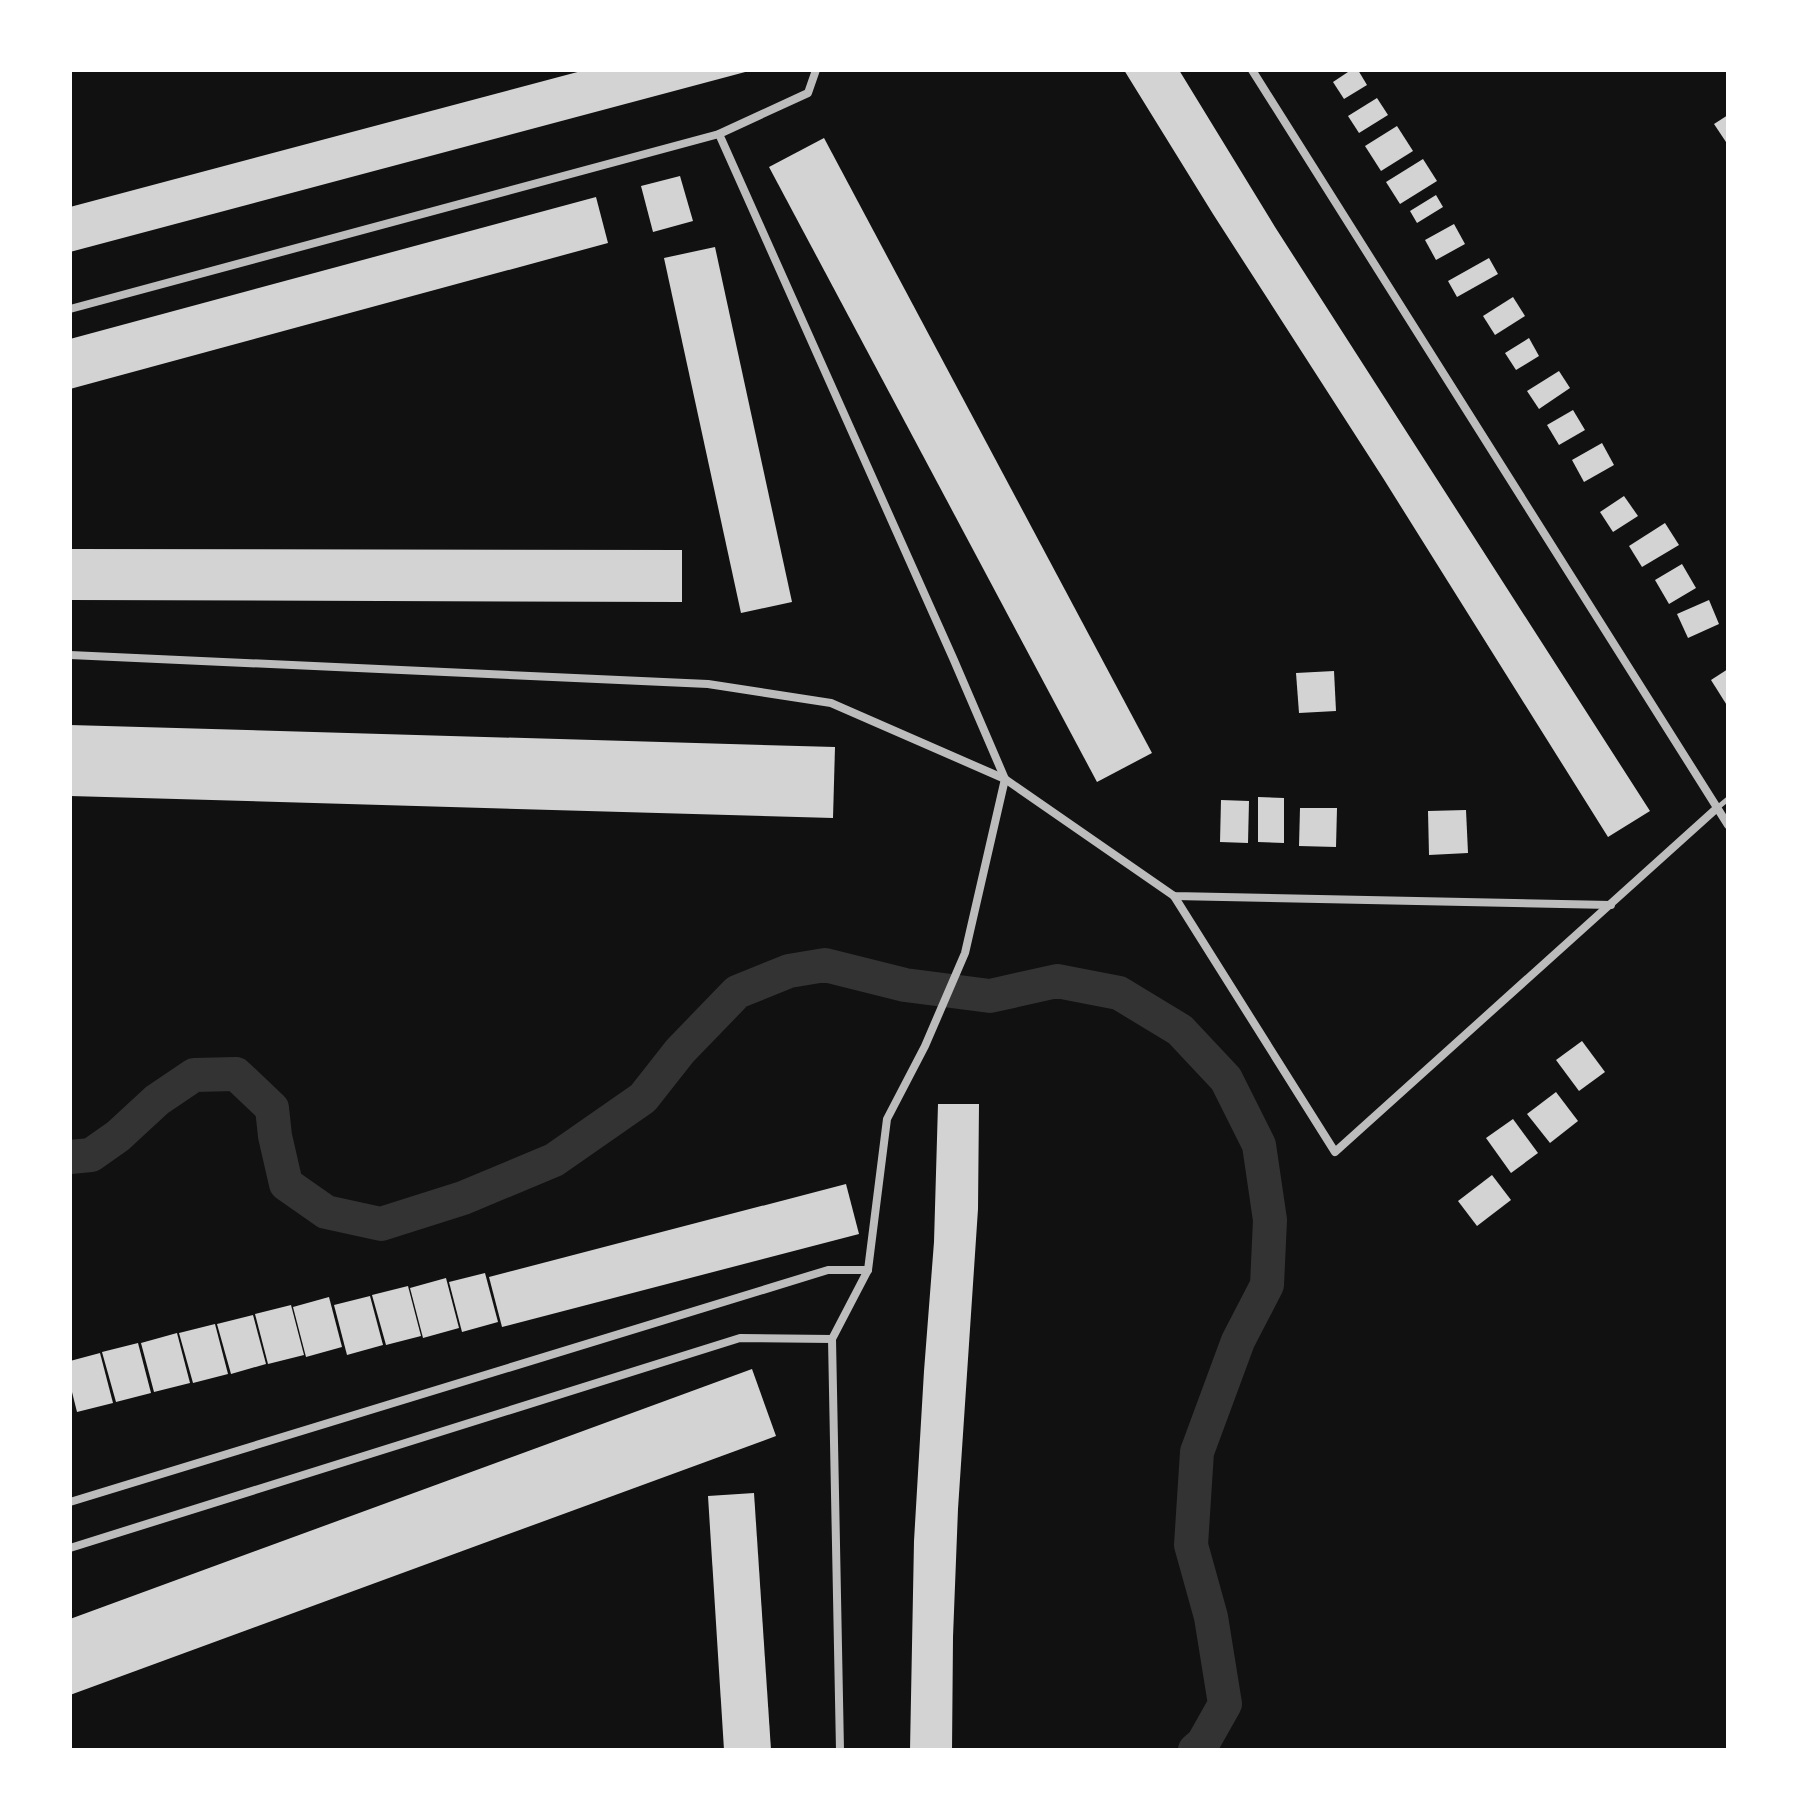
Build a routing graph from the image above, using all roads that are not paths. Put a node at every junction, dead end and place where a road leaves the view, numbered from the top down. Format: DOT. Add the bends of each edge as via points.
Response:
graph roads {
  1 [pos="816,70"];
  2 [pos="1252,70"];
  3 [pos="719,134"];
  4 [pos="70,309"];
  5 [pos="70,655"];
  6 [pos="1005,779"];
  7 [pos="1728,799"];
  8 [pos="1717,808"];
  9 [pos="1728,825"];
  10 [pos="1174,896"];
  11 [pos="1611,905"];
  12 [pos="868,1270"];
  13 [pos="832,1339"];
  14 [pos="70,1502"];
  15 [pos="70,1548"];
  16 [pos="840,1750"];
  1 -- 3 [label="street" via="808,93"];
  2 -- 8 [label="street"];
  3 -- 4 [label="street"];
  3 -- 6 [label="street"];
  5 -- 6 [label="street" via="708,684 831,703"];
  6 -- 10 [label="street"];
  6 -- 12 [label="street" via="965,953 887,1119"];
  7 -- 8 [label="lane"];
  8 -- 9 [label="street"];
  8 -- 11 [label="street"];
  10 -- 11 [label="street"];
  10 -- 11 [label="street" via="1335,1152"];
  12 -- 13 [label="street"];
  12 -- 14 [label="street" via="828,1270"];
  13 -- 15 [label="street" via="740,1338"];
  13 -- 16 [label="street"];
}
